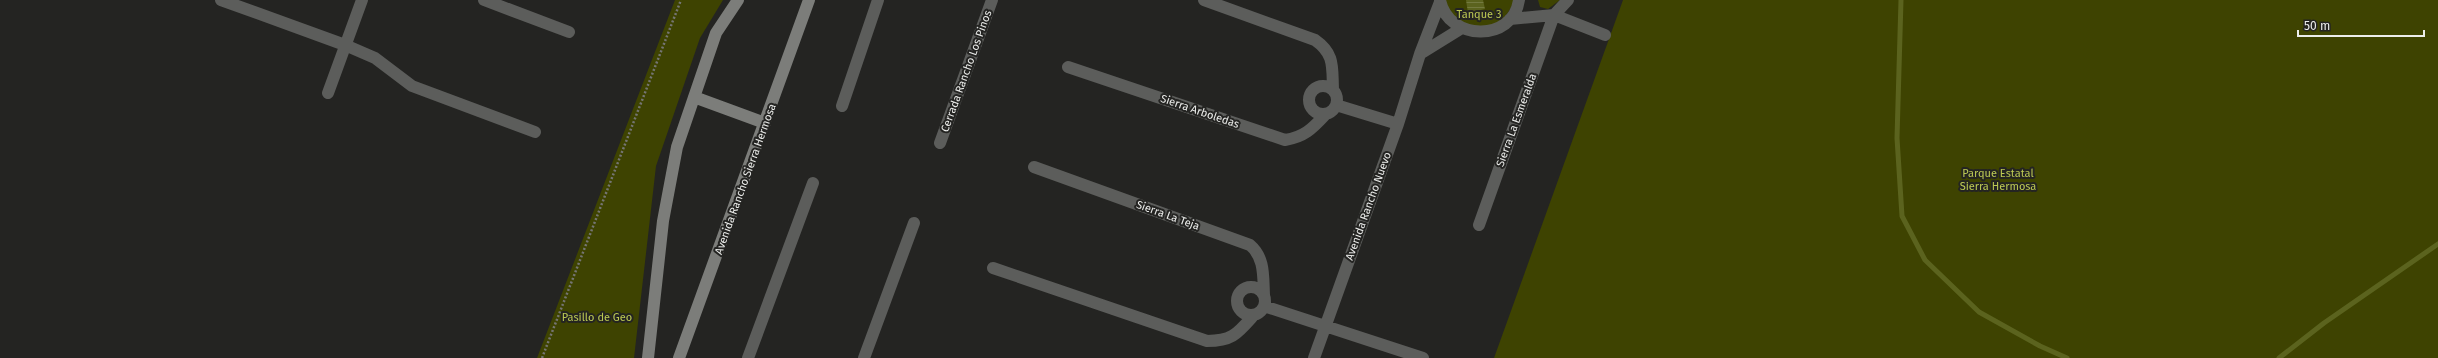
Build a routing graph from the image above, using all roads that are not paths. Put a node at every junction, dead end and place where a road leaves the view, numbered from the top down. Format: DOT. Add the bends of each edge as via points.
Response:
graph roads {
  1 [pos="221,0"];
  2 [pos="362,0"];
  3 [pos="484,0"];
  4 [pos="738,0"];
  5 [pos="809,0"];
  6 [pos="878,0"];
  7 [pos="992,0"];
  8 [pos="1204,0"];
  9 [pos="1520,0"];
  10 [pos="1568,0"];
  11 [pos="1440,1"];
  12 [pos="1554,15"];
  13 [pos="1510,19"];
  14 [pos="1462,28"];
  15 [pos="569,32"];
  16 [pos="1605,35"];
  17 [pos="345,45"];
  18 [pos="1420,54"];
  19 [pos="1068,67"];
  20 [pos="1333,89"];
  21 [pos="328,93"];
  22 [pos="694,97"];
  23 [pos="1336,105"];
  24 [pos="842,106"];
  25 [pos="1325,115"];
  26 [pos="765,123"];
  27 [pos="1398,124"];
  28 [pos="535,132"];
  29 [pos="940,143"];
  30 [pos="1034,168"];
  31 [pos="813,183"];
  32 [pos="914,224"];
  33 [pos="1479,225"];
  34 [pos="994,268"];
  35 [pos="1264,301"];
  36 [pos="1253,316"];
  37 [pos="1326,325"];
  38 [pos="648,358"];
  39 [pos="679,358"];
  40 [pos="748,358"];
  41 [pos="864,358"];
  42 [pos="1314,358"];
  43 [pos="1423,358"];
  1 -- 17 [label="street"];
  2 -- 17 [label="street"];
  3 -- 15 [label="street"];
  4 -- 22 [label="street" via="716,33"];
  5 -- 26 [label="street, Avenida Rancho Sierra Hermosa"];
  6 -- 24 [label="street"];
  7 -- 29 [label="street, Cerrada Rancho Los Pinos"];
  8 -- 20 [label="street" via="1321,44 1326,48 1332,62"];
  9 -- 13 [label="street"];
  10 -- 12 [label="street"];
  11 -- 14 [label="street" via="1448,18"];
  11 -- 18 [label="street, Avenida Rancho Nuevo"];
  12 -- 13 [label="street"];
  12 -- 16 [label="street"];
  12 -- 33 [label="street, Sierra La Esmeralda"];
  13 -- 14 [label="street" via="1496,30 1479,33"];
  14 -- 18 [label="street"];
  17 -- 21 [label="street"];
  17 -- 28 [label="street" via="375,58 412,86"];
  18 -- 27 [label="street, Avenida Rancho Nuevo"];
  19 -- 25 [label="street, Sierra Arboledas" via="1285,140 1299,138 1310,131"];
  20 -- 23 [label="street" via="1336,94"];
  20 -- 25 [label="street" via="1321,85 1310,93 1308,99 1313,111"];
  22 -- 26 [label="street"];
  22 -- 38 [label="street" via="677,147 663,221"];
  23 -- 25 [label="street, Sierra Arboledas"];
  23 -- 27 [label="street"];
  26 -- 39 [label="street, Avenida Rancho Sierra Hermosa"];
  27 -- 37 [label="street, Avenida Rancho Nuevo"];
  30 -- 35 [label="street, Sierra La Teja" via="1250,245 1258,252 1263,269"];
  31 -- 40 [label="street"];
  32 -- 41 [label="street"];
  34 -- 36 [label="street" via="1207,341 1222,341 1235,336"];
  35 -- 36 [label="street" via="1258,314"];
  35 -- 36 [label="street" via="1260,290 1248,286 1238,294 1237,306 1246,315"];
  35 -- 37 [label="street"];
  37 -- 42 [label="street, Avenida Rancho Nuevo"];
  37 -- 43 [label="street"];
}
